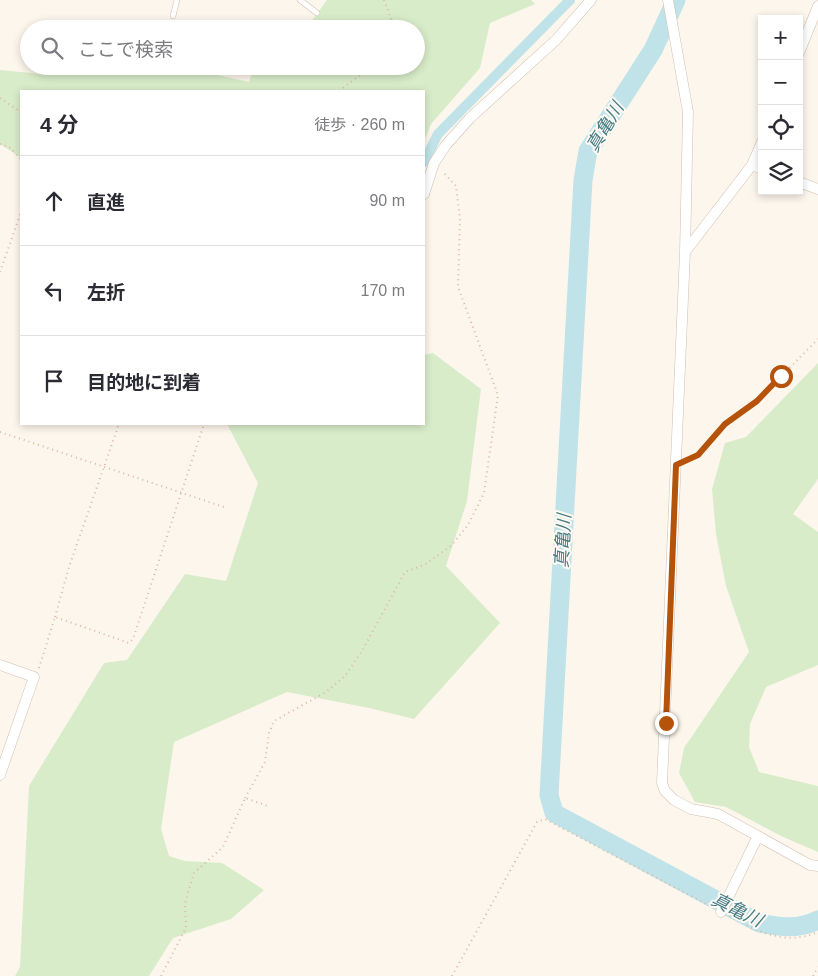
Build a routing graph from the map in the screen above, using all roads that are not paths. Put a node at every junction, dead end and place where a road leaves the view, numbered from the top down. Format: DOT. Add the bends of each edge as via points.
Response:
graph roads {
  1 [pos="177,0"];
  2 [pos="300,0"];
  3 [pos="591,0"];
  4 [pos="668,0"];
  5 [pos="818,6"];
  6 [pos="317,13"];
  7 [pos="173,16"];
  8 [pos="815,23"];
  9 [pos="803,46"];
  10 [pos="760,150"];
  11 [pos="757,167"];
  12 [pos="803,183"];
  13 [pos="818,189"];
  14 [pos="425,191"];
  15 [pos="685,252"];
  16 [pos="0,665"];
  17 [pos="0,775"];
  18 [pos="758,836"];
  19 [pos="818,866"];
  20 [pos="721,912"];
  1 -- 7 [label="lane"];
  2 -- 6 [label="lane"];
  3 -- 14 [label="street" via="556,40 470,118 446,145 434,163"];
  4 -- 15 [label="street" via="688,112"];
  5 -- 8 [label="street"];
  8 -- 9 [label="street"];
  10 -- 11 [label="street"];
  11 -- 15 [label="street"];
  12 -- 13 [label="street"];
  15 -- 18 [label="street" via="662,783 674,800 691,809 718,814"];
  16 -- 17 [label="street" via="34,677"];
  18 -- 19 [label="street" via="810,865"];
  18 -- 20 [label="street"];
}
